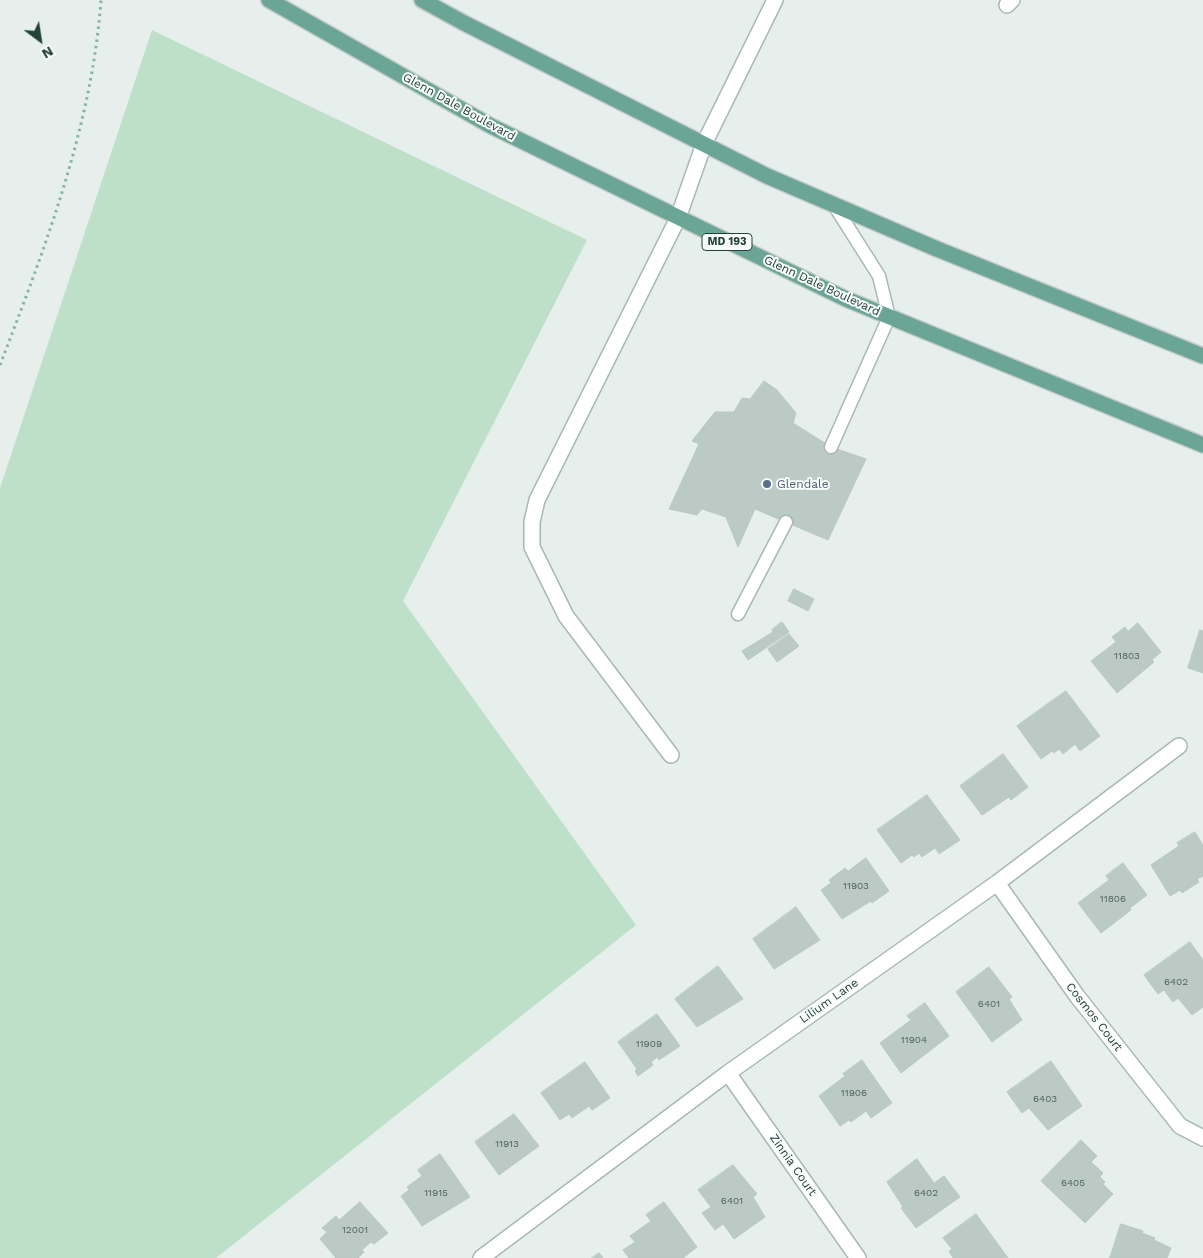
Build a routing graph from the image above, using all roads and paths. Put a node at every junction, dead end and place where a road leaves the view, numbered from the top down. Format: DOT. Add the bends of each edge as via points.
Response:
graph roads {
  1 [pos="101,0"];
  2 [pos="269,0"];
  3 [pos="422,0"];
  4 [pos="775,0"];
  5 [pos="704,144"];
  6 [pos="834,205"];
  7 [pos="678,218"];
  8 [pos="889,317"];
  9 [pos="1203,356"];
  10 [pos="0,365"];
  11 [pos="1203,445"];
  12 [pos="831,447"];
  13 [pos="786,522"];
  14 [pos="738,614"];
  15 [pos="1179,746"];
  16 [pos="671,755"];
  17 [pos="997,883"];
  18 [pos="728,1073"];
  19 [pos="1203,1138"];
  20 [pos="481,1258"];
  21 [pos="858,1258"];
  1 -- 10 [label="path" via="98,40 65,184"];
  2 -- 7 [label="main road, Glenn Dale Boulevard / MD 193" via="491,126"];
  3 -- 5 [label="main road"];
  4 -- 5 [label="street"];
  5 -- 6 [label="main road"];
  5 -- 7 [label="street"];
  6 -- 8 [label="lane" via="879,276"];
  6 -- 9 [label="main road" via="937,250"];
  7 -- 8 [label="main road, Glenn Dale Boulevard / MD 193"];
  7 -- 16 [label="street" via="537,500 532,522 532,547 566,616"];
  8 -- 11 [label="main road, Glenn Dale Boulevard / MD 193"];
  8 -- 12 [label="lane"];
  13 -- 14 [label="lane"];
  15 -- 17 [label="street, Lilium Lane"];
  17 -- 18 [label="street, Lilium Lane"];
  17 -- 19 [label="street, Cosmos Court" via="1077,996 1180,1126"];
  18 -- 20 [label="street, Lilium Lane"];
  18 -- 21 [label="street, Zinnia Court"];
}
